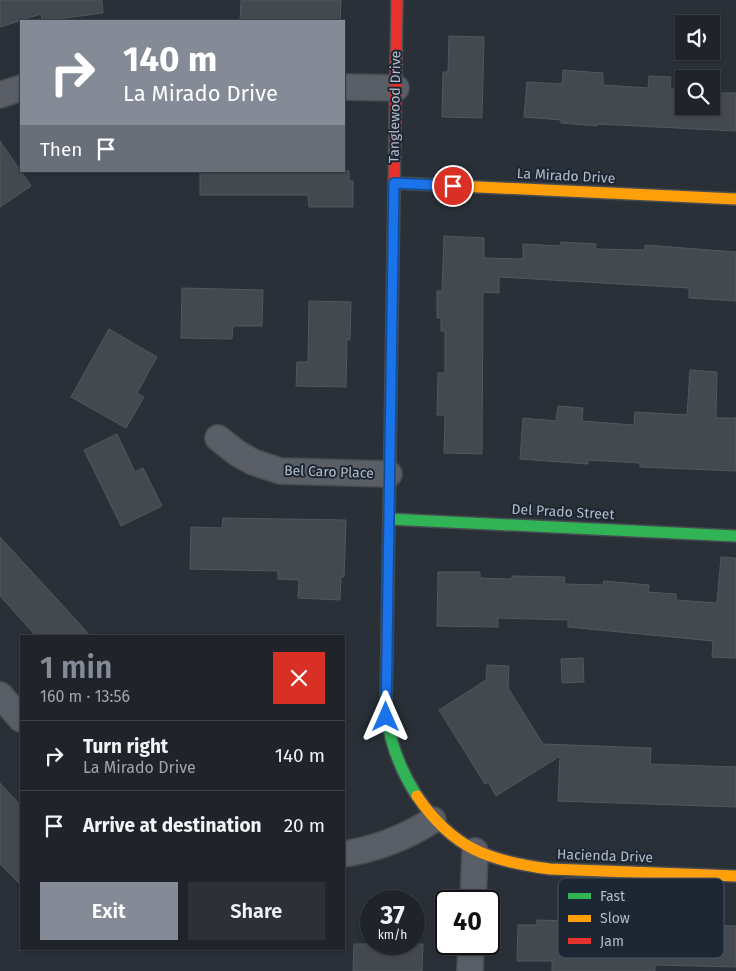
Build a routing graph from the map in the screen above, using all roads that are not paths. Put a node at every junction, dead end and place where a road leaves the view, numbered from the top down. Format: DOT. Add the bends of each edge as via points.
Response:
graph roads {
  1 [pos="397,0"];
  2 [pos="345,87"];
  3 [pos="20,88"];
  4 [pos="396,88"];
  5 [pos="0,95"];
  6 [pos="394,183"];
  7 [pos="736,199"];
  8 [pos="218,438"];
  9 [pos="390,474"];
  10 [pos="389,519"];
  11 [pos="736,536"];
  12 [pos="0,695"];
  13 [pos="20,718"];
  14 [pos="433,820"];
  15 [pos="475,851"];
  16 [pos="345,854"];
  17 [pos="736,876"];
  18 [pos="473,890"];
  19 [pos="471,955"];
  20 [pos="470,971"];
  1 -- 4 [label="street, Tanglewood Drive"];
  2 -- 4 [label="street"];
  3 -- 5 [label="street"];
  4 -- 6 [label="street, Tanglewood Drive"];
  6 -- 7 [label="street, La Mirado Drive"];
  6 -- 9 [label="street, Tanglewood Drive"];
  8 -- 9 [label="street, Bel Caro Place" via="253,462 280,471"];
  9 -- 10 [label="street, Tanglewood Drive"];
  10 -- 11 [label="street, Del Prado Street"];
  10 -- 14 [label="street, Tanglewood Drive" via="388,734 414,793"];
  12 -- 13 [label="street"];
  14 -- 15 [label="street, Tanglewood Drive"];
  14 -- 16 [label="street" via="398,840"];
  15 -- 17 [label="street, Hacienda Drive" via="540,869"];
  15 -- 18 [label="street"];
  19 -- 20 [label="street"];
}
